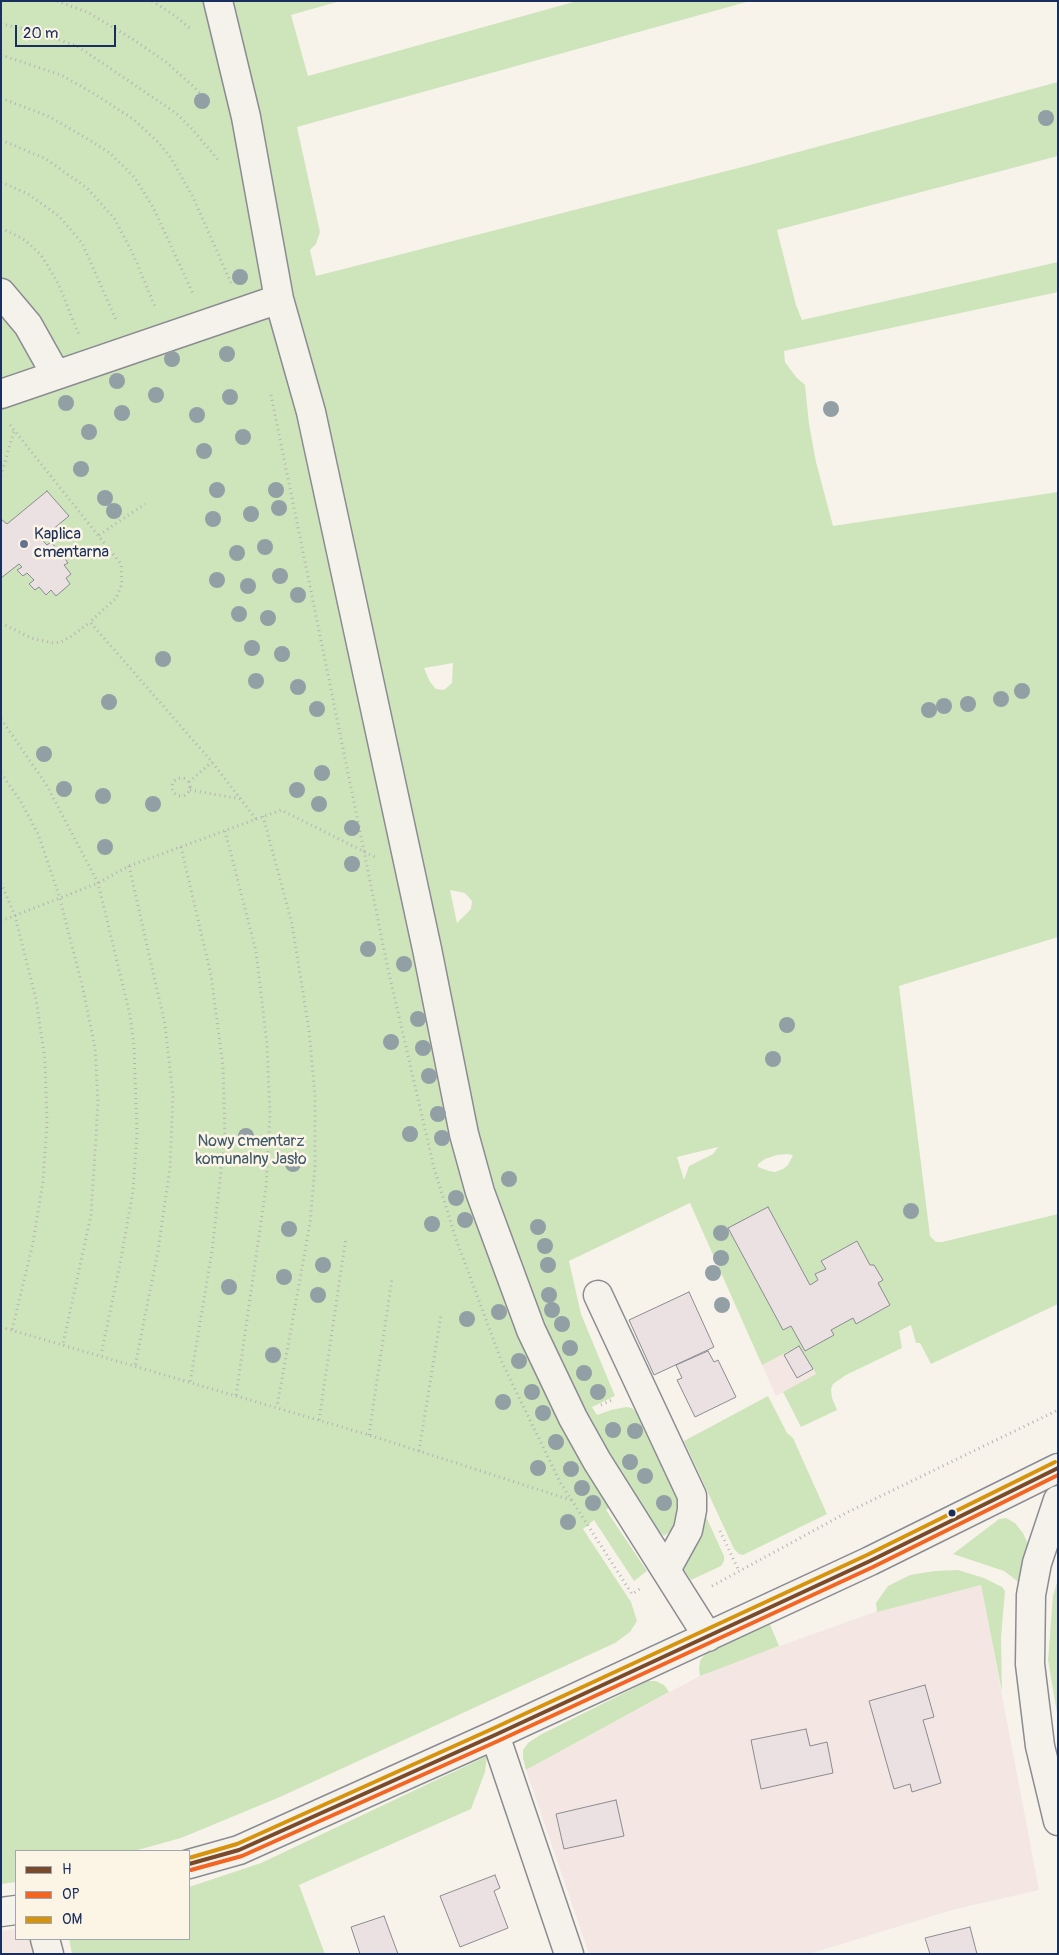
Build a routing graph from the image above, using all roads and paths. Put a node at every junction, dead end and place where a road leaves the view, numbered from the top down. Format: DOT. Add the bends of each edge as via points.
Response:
graph roads {
  1 [pos="57,1"];
  2 [pos="152,1"];
  3 [pos="218,1"];
  4 [pos="1,24"];
  5 [pos="195,32"];
  6 [pos="1,55"];
  7 [pos="1,98"];
  8 [pos="212,106"];
  9 [pos="1,140"];
  10 [pos="222,165"];
  11 [pos="1,182"];
  12 [pos="1,228"];
  13 [pos="1,293"];
  14 [pos="279,299"];
  15 [pos="242,311"];
  16 [pos="206,324"];
  17 [pos="168,337"];
  18 [pos="128,351"];
  19 [pos="90,364"];
  20 [pos="56,375"];
  21 [pos="269,385"];
  22 [pos="3,407"];
  23 [pos="14,430"];
  24 [pos="1,476"];
  25 [pos="145,504"];
  26 [pos="99,535"];
  27 [pos="90,622"];
  28 [pos="1,623"];
  29 [pos="1,719"];
  30 [pos="212,762"];
  31 [pos="1,773"];
  32 [pos="188,782"];
  33 [pos="190,790"];
  34 [pos="241,799"];
  35 [pos="263,816"];
  36 [pos="256,819"];
  37 [pos="225,831"];
  38 [pos="181,847"];
  39 [pos="365,853"];
  40 [pos="408,859"];
  41 [pos="129,866"];
  42 [pos="1,883"];
  43 [pos="98,883"];
  44 [pos="60,900"];
  45 [pos="15,916"];
  46 [pos="1,921"];
  47 [pos="346,1237"];
  48 [pos="392,1278"];
  49 [pos="598,1295"];
  50 [pos="440,1315"];
  51 [pos="1,1327"];
  52 [pos="12,1330"];
  53 [pos="63,1344"];
  54 [pos="101,1355"];
  55 [pos="135,1366"];
  56 [pos="190,1383"];
  57 [pos="641,1386"];
  58 [pos="236,1396"];
  59 [pos="278,1407"];
  60 [pos="1058,1410"];
  61 [pos="574,1418"];
  62 [pos="319,1420"];
  63 [pos="369,1434"];
  64 [pos="419,1451"];
  65 [pos="1056,1475"];
  66 [pos="572,1500"];
  67 [pos="1058,1500"];
  68 [pos="1050,1542"];
  69 [pos="666,1570"];
  70 [pos="685,1601"];
  71 [pos="708,1636"];
  72 [pos="495,1735"];
  73 [pos="1058,1820"];
  74 [pos="190,1864"];
  75 [pos="15,1910"];
  76 [pos="1,1912"];
  77 [pos="45,1940"];
  78 [pos="49,1954"];
  79 [pos="569,1954"];
  1 -- 8 [label="path" via="87,12 131,38 166,62"];
  2 -- 5 [label="path"];
  3 -- 14 [label="street" via="246,117"];
  4 -- 10 [label="path" via="25,28 77,46 176,113"];
  6 -- 15 [label="path" via="61,75 93,92 158,142 193,197"];
  7 -- 16 [label="path" via="50,117 81,135 110,153 135,178 174,248"];
  9 -- 17 [label="path" via="46,159 87,188 114,218"];
  11 -- 18 [label="path" via="28,194 59,216 82,244"];
  12 -- 19 [label="path" via="24,240 41,255 58,282"];
  13 -- 20 [label="street" via="28,325"];
  14 -- 15 [label="street"];
  14 -- 40 [label="street" via="311,412"];
  15 -- 16 [label="street"];
  16 -- 17 [label="street"];
  17 -- 18 [label="street"];
  18 -- 19 [label="street"];
  19 -- 20 [label="street"];
  20 -- 22 [label="street"];
  21 -- 39 [label="path"];
  22 -- 23 [label="path"];
  23 -- 24 [label="path"];
  23 -- 26 [label="path"];
  25 -- 26 [label="path"];
  26 -- 27 [label="path" via="121,564 122,584 112,603"];
  27 -- 28 [label="path" via="70,637 53,643 31,638"];
  27 -- 30 [label="path"];
  29 -- 43 [label="path" via="46,784"];
  30 -- 32 [label="path"];
  30 -- 34 [label="path"];
  31 -- 44 [label="path" via="38,834"];
  32 -- 33 [label="path"];
  32 -- 33 [label="path" via="178,778 172,789 180,797"];
  33 -- 34 [label="path"];
  34 -- 36 [label="path"];
  35 -- 36 [label="path"];
  35 -- 39 [label="path" via="281,810"];
  35 -- 59 [label="path" via="292,924 309,1030 315,1096 315,1166 310,1223"];
  36 -- 37 [label="path"];
  37 -- 38 [label="path"];
  37 -- 58 [label="path" via="256,951 267,1045 270,1114 266,1187"];
  38 -- 41 [label="path"];
  38 -- 56 [label="path" via="211,975 223,1066 225,1137 212,1252"];
  39 -- 40 [label="path" via="389,862"];
  40 -- 61 [label="street" via="464,1134 480,1192 531,1330"];
  41 -- 43 [label="path"];
  41 -- 55 [label="path" via="165,1024 173,1094 170,1167 158,1251"];
  42 -- 45 [label="path"];
  43 -- 44 [label="path"];
  43 -- 54 [label="path" via="130,1015 137,1133 133,1191"];
  44 -- 45 [label="path"];
  44 -- 53 [label="path" via="95,1048 98,1104 91,1215"];
  45 -- 46 [label="path"];
  45 -- 52 [label="path" via="36,999 45,1060 47,1123 43,1181 33,1244"];
  47 -- 62 [label="path"];
  48 -- 63 [label="path"];
  49 -- 57 [label="street"];
  50 -- 64 [label="path"];
  51 -- 52 [label="path"];
  52 -- 53 [label="path"];
  53 -- 54 [label="path"];
  54 -- 55 [label="path"];
  55 -- 56 [label="path"];
  56 -- 58 [label="path"];
  57 -- 61 [label="path"];
  57 -- 69 [label="street" via="692,1496 688,1530"];
  58 -- 59 [label="path"];
  59 -- 62 [label="path"];
  60 -- 70 [label="path" via="846,1513"];
  61 -- 69 [label="street" via="597,1461"];
  62 -- 63 [label="path"];
  63 -- 64 [label="path"];
  64 -- 66 [label="path"];
  65 -- 71 [label="street"];
  67 -- 68 [label="street"];
  68 -- 73 [label="street" via="1037,1563 1031,1595 1030,1664 1040,1746"];
  69 -- 70 [label="street"];
  70 -- 71 [label="street"];
  71 -- 72 [label="street"];
  72 -- 74 [label="street" via="240,1850"];
  72 -- 79 [label="street"];
  75 -- 76 [label="street"];
  77 -- 78 [label="street"];
}
